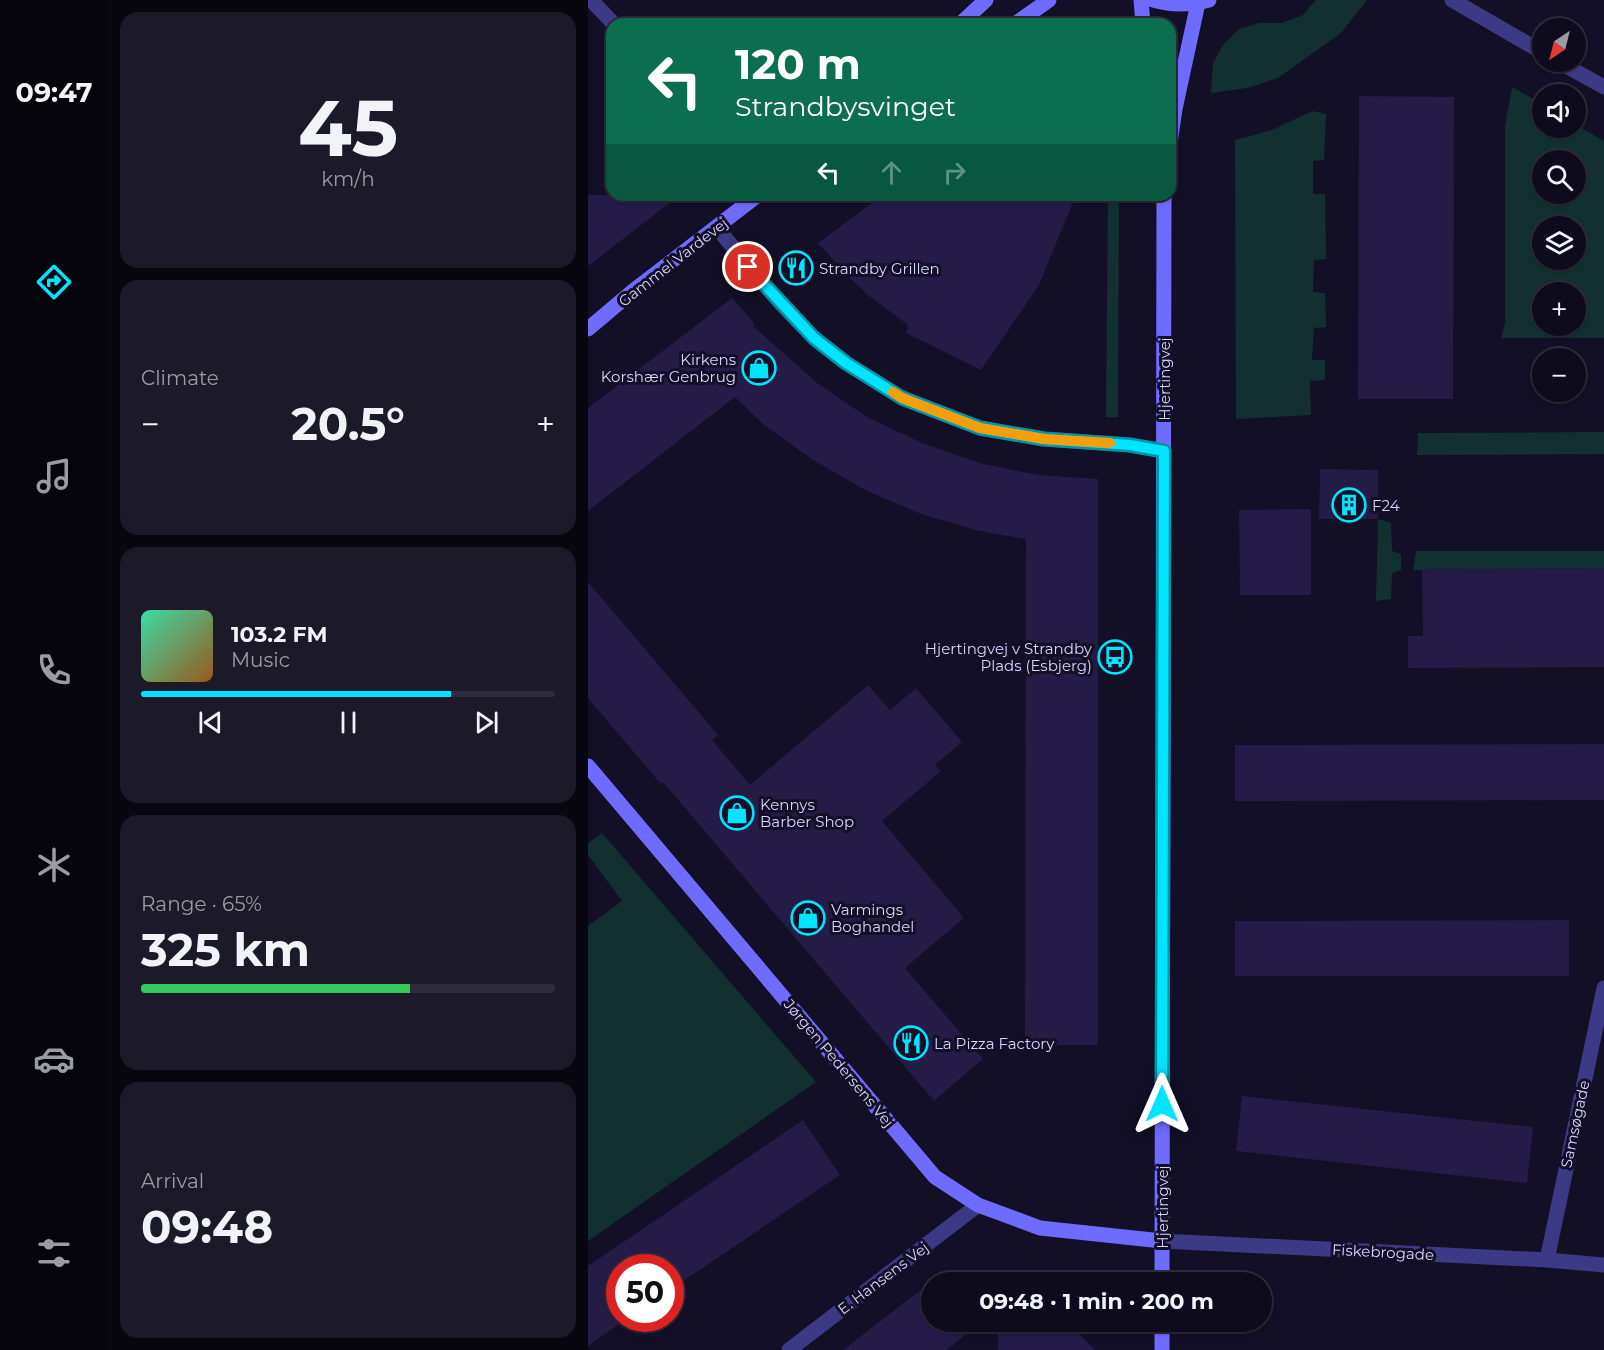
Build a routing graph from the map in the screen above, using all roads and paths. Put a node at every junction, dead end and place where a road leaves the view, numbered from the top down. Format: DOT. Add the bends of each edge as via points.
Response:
graph roads {
  1 [pos="591,0"];
  2 [pos="986,0"];
  3 [pos="1049,0"];
  4 [pos="1140,0"];
  5 [pos="1153,0"];
  6 [pos="1452,0"];
  7 [pos="1204,2"];
  8 [pos="608,18"];
  9 [pos="966,18"];
  10 [pos="1024,18"];
  11 [pos="1142,18"];
  12 [pos="1532,45"];
  13 [pos="1577,72"];
  14 [pos="1604,87"];
  15 [pos="1176,105"];
  16 [pos="751,201"];
  17 [pos="1164,201"];
  18 [pos="717,228"];
  19 [pos="588,329"];
  20 [pos="1164,451"];
  21 [pos="588,766"];
  22 [pos="1604,988"];
  23 [pos="978,1205"];
  24 [pos="1162,1242"];
  25 [pos="1547,1260"];
  26 [pos="1604,1265"];
  27 [pos="1162,1272"];
  28 [pos="1162,1332"];
  29 [pos="789,1350"];
  30 [pos="1162,1350"];
  1 -- 8 [label="street"];
  2 -- 9 [label="main road"];
  3 -- 10 [label="main road"];
  4 -- 11 [label="main road"];
  5 -- 7 [label="main road"];
  6 -- 12 [label="street"];
  7 -- 15 [label="main road"];
  13 -- 14 [label="street"];
  16 -- 18 [label="main road, Gammel Vardevej"];
  17 -- 20 [label="main road, Hjertingvej"];
  18 -- 19 [label="main road, Gammel Vardevej"];
  18 -- 20 [label="street" via="814,338 902,398 980,428"];
  20 -- 24 [label="main road, Hjertingvej"];
  21 -- 23 [label="main road, Jørgen Pedersens Vej" via="935,1177"];
  22 -- 25 [label="street, Samsøgade"];
  23 -- 24 [label="main road, Jørgen Pedersens Vej" via="1040,1228"];
  23 -- 29 [label="street, E. Hansens Vej"];
  24 -- 25 [label="street, Fiskebrogade"];
  24 -- 27 [label="main road, Hjertingvej"];
  25 -- 26 [label="street, Fiskebrogade"];
  28 -- 30 [label="main road"];
}
